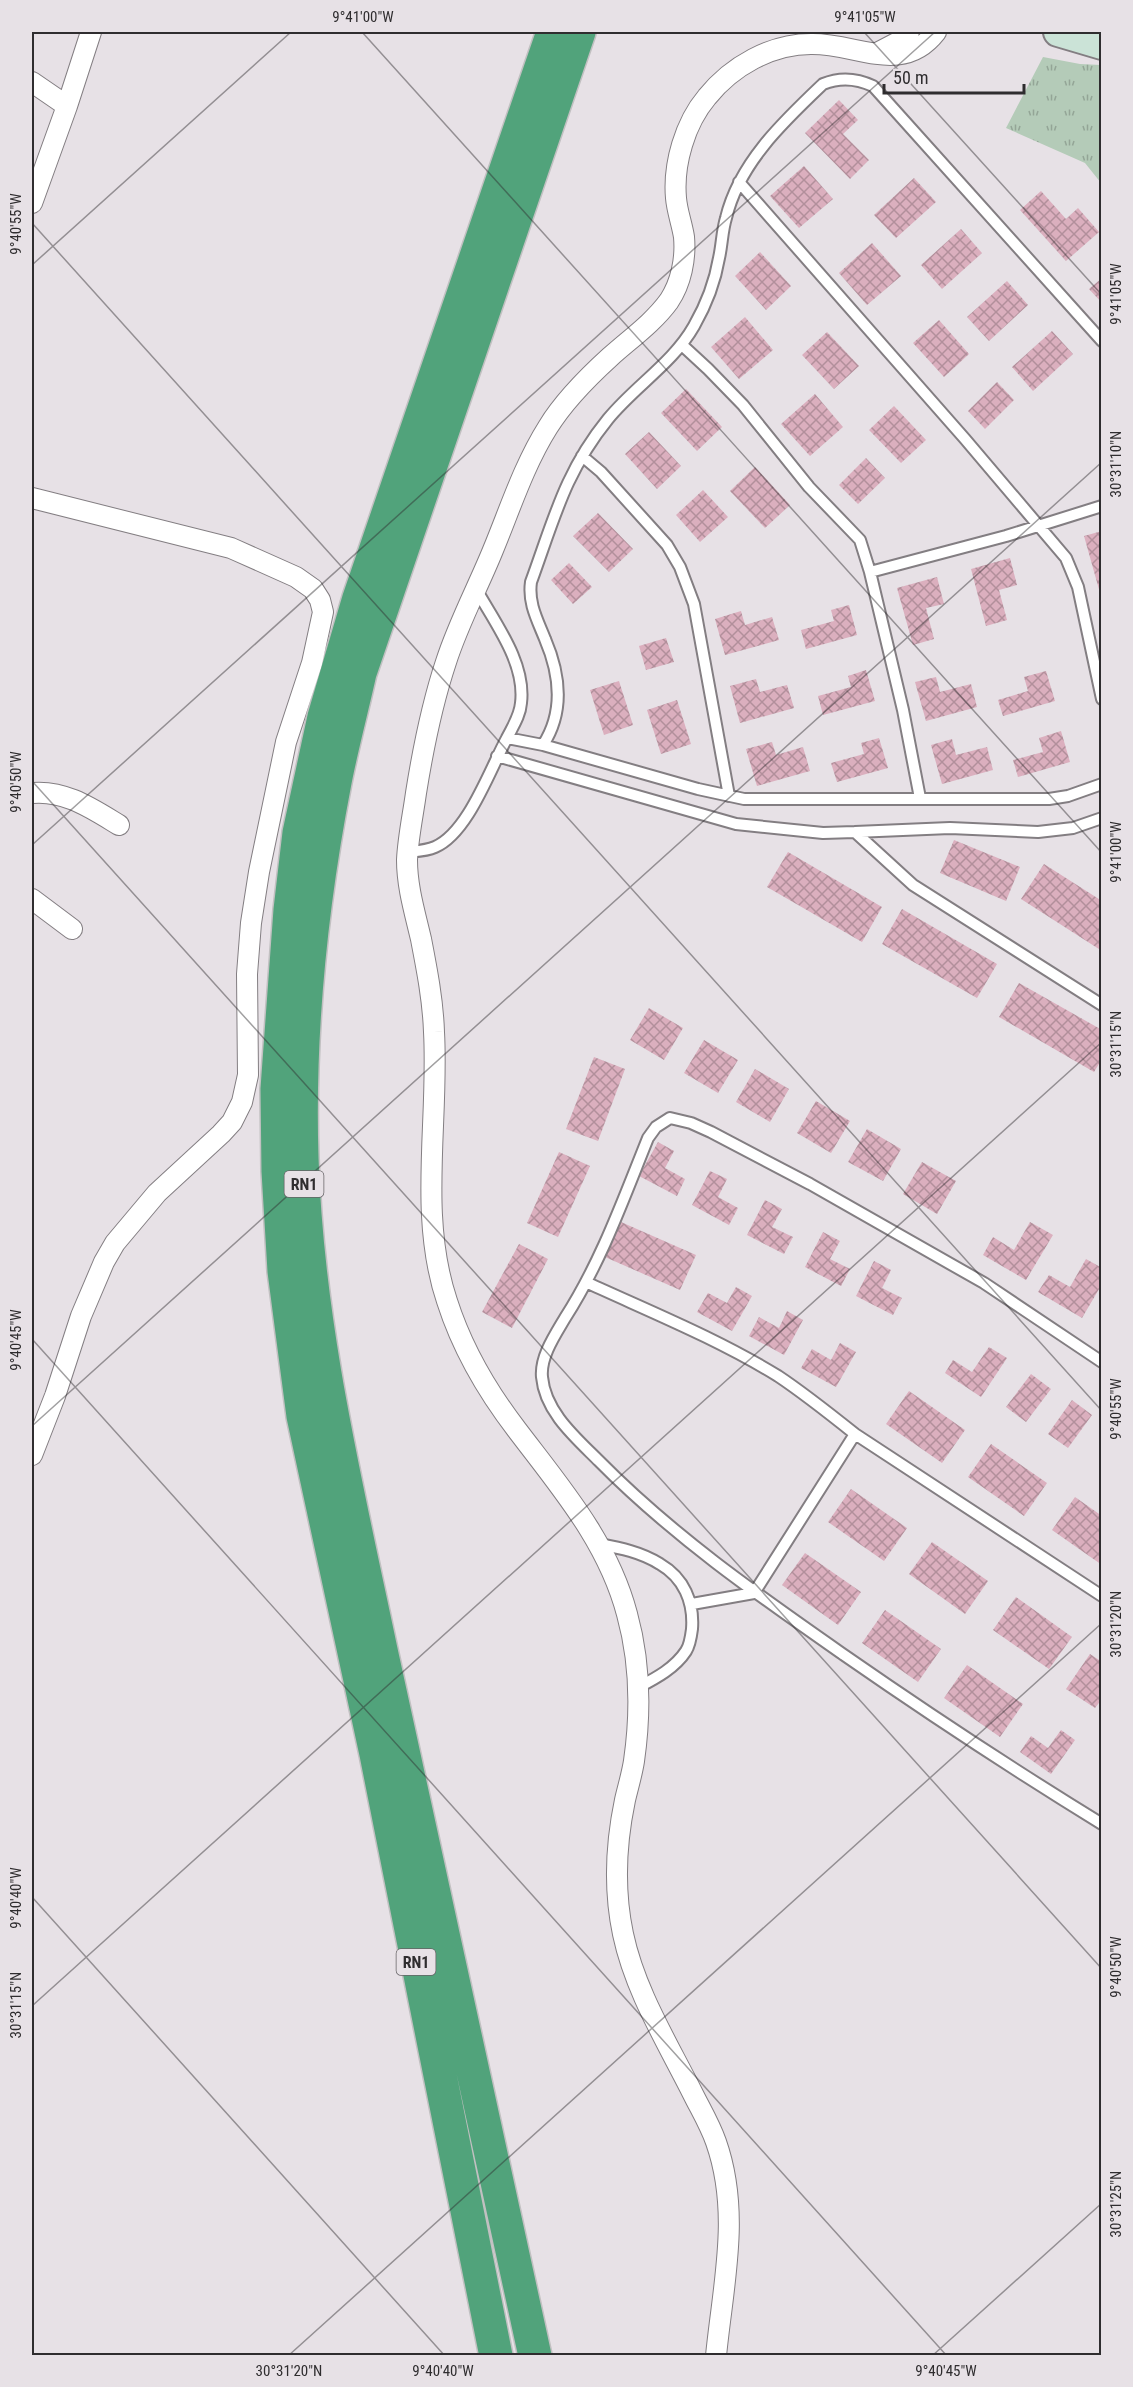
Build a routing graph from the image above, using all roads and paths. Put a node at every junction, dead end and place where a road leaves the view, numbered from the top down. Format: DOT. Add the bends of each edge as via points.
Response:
graph roads {
  1 [pos="91,32"];
  2 [pos="553,32"];
  3 [pos="579,32"];
  4 [pos="909,32"];
  5 [pos="936,32"];
  6 [pos="1058,32"];
  7 [pos="1101,45"];
  8 [pos="876,53"];
  9 [pos="32,82"];
  10 [pos="67,106"];
  11 [pos="739,182"];
  12 [pos="32,203"];
  13 [pos="1101,340"];
  14 [pos="682,345"];
  15 [pos="582,456"];
  16 [pos="32,498"];
  17 [pos="1101,506"];
  18 [pos="1040,526"];
  19 [pos="870,572"];
  20 [pos="477,589"];
  21 [pos="1101,699"];
  22 [pos="507,738"];
  23 [pos="543,745"];
  24 [pos="497,756"];
  25 [pos="1101,784"];
  26 [pos="32,793"];
  27 [pos="729,796"];
  28 [pos="920,798"];
  29 [pos="1101,818"];
  30 [pos="119,825"];
  31 [pos="855,832"];
  32 [pos="407,852"];
  33 [pos="32,899"];
  34 [pos="72,929"];
  35 [pos="1101,1005"];
  36 [pos="588,1283"];
  37 [pos="1101,1362"];
  38 [pos="855,1434"];
  39 [pos="32,1455"];
  40 [pos="599,1544"];
  41 [pos="754,1593"];
  42 [pos="1101,1596"];
  43 [pos="692,1605"];
  44 [pos="639,1687"];
  45 [pos="1101,1824"];
  46 [pos="496,2355"];
  47 [pos="535,2355"];
  48 [pos="716,2355"];
  1 -- 10 [label="street"];
  2 -- 46 [label="highway, RN1" via="359,598 324,717 299,832 277,1089 284,1270 303,1416 369,1721"];
  3 -- 47 [label="highway, RN1" via="360,673 335,779 318,879 303,1064 302,1159 310,1271 331,1416"];
  4 -- 8 [label="street"];
  5 -- 8 [label="street" via="915,52"];
  6 -- 7 [label="street"];
  8 -- 20 [label="street" via="809,43 767,52 744,63 705,98 691,120 678,164 675,190 684,238 684,263 678,286 650,323 591,375 550,424 528,464"];
  9 -- 10 [label="street"];
  10 -- 12 [label="street"];
  11 -- 13 [label="lane" via="772,137 823,84 844,79 864,82 882,95"];
  11 -- 14 [label="lane" via="704,308"];
  11 -- 18 [label="lane"];
  14 -- 15 [label="lane" via="609,417"];
  14 -- 19 [label="lane" via="743,405 809,487 848,525 860,540"];
  15 -- 23 [label="lane" via="560,496 529,595 558,683 556,718"];
  15 -- 27 [label="lane" via="667,545 680,567 694,604"];
  16 -- 39 [label="street" via="231,548 296,577 313,589 323,612 312,663 286,742 259,872 247,974 248,1075 242,1102 232,1122 157,1193 115,1243 81,1316"];
  17 -- 18 [label="lane"];
  18 -- 19 [label="lane"];
  18 -- 21 [label="lane" via="1072,568"];
  19 -- 28 [label="lane"];
  20 -- 22 [label="lane" via="512,655 520,679 518,717"];
  20 -- 32 [label="street" via="446,659 423,752"];
  22 -- 23 [label="lane"];
  22 -- 24 [label="lane"];
  23 -- 27 [label="lane"];
  24 -- 31 [label="lane" via="736,824 823,833"];
  24 -- 32 [label="lane" via="458,830 435,848"];
  25 -- 28 [label="lane" via="1049,799"];
  26 -- 30 [label="street" via="66,797"];
  27 -- 28 [label="lane" via="772,800"];
  29 -- 31 [label="lane" via="1073,828 1038,832 950,828"];
  31 -- 35 [label="lane" via="913,885"];
  32 -- 40 [label="street" via="408,882 426,963 435,1032 433,1232 446,1299 475,1367"];
  33 -- 34 [label="street"];
  36 -- 37 [label="lane" via="648,1138 670,1118 711,1132 895,1232 984,1283"];
  36 -- 38 [label="lane" via="723,1346 820,1405"];
  36 -- 41 [label="lane" via="544,1357 543,1389 559,1420 662,1521"];
  38 -- 41 [label="lane"];
  38 -- 42 [label="lane"];
  40 -- 43 [label="lane" via="662,1565 677,1578"];
  40 -- 44 [label="street" via="622,1595"];
  41 -- 43 [label="lane"];
  41 -- 45 [label="lane" via="991,1756"];
  43 -- 44 [label="lane" via="687,1650 659,1677"];
  44 -- 48 [label="street" via="633,1765 618,1844 621,1924 630,1962 646,2002 719,2149 729,2204 730,2240"];
}
